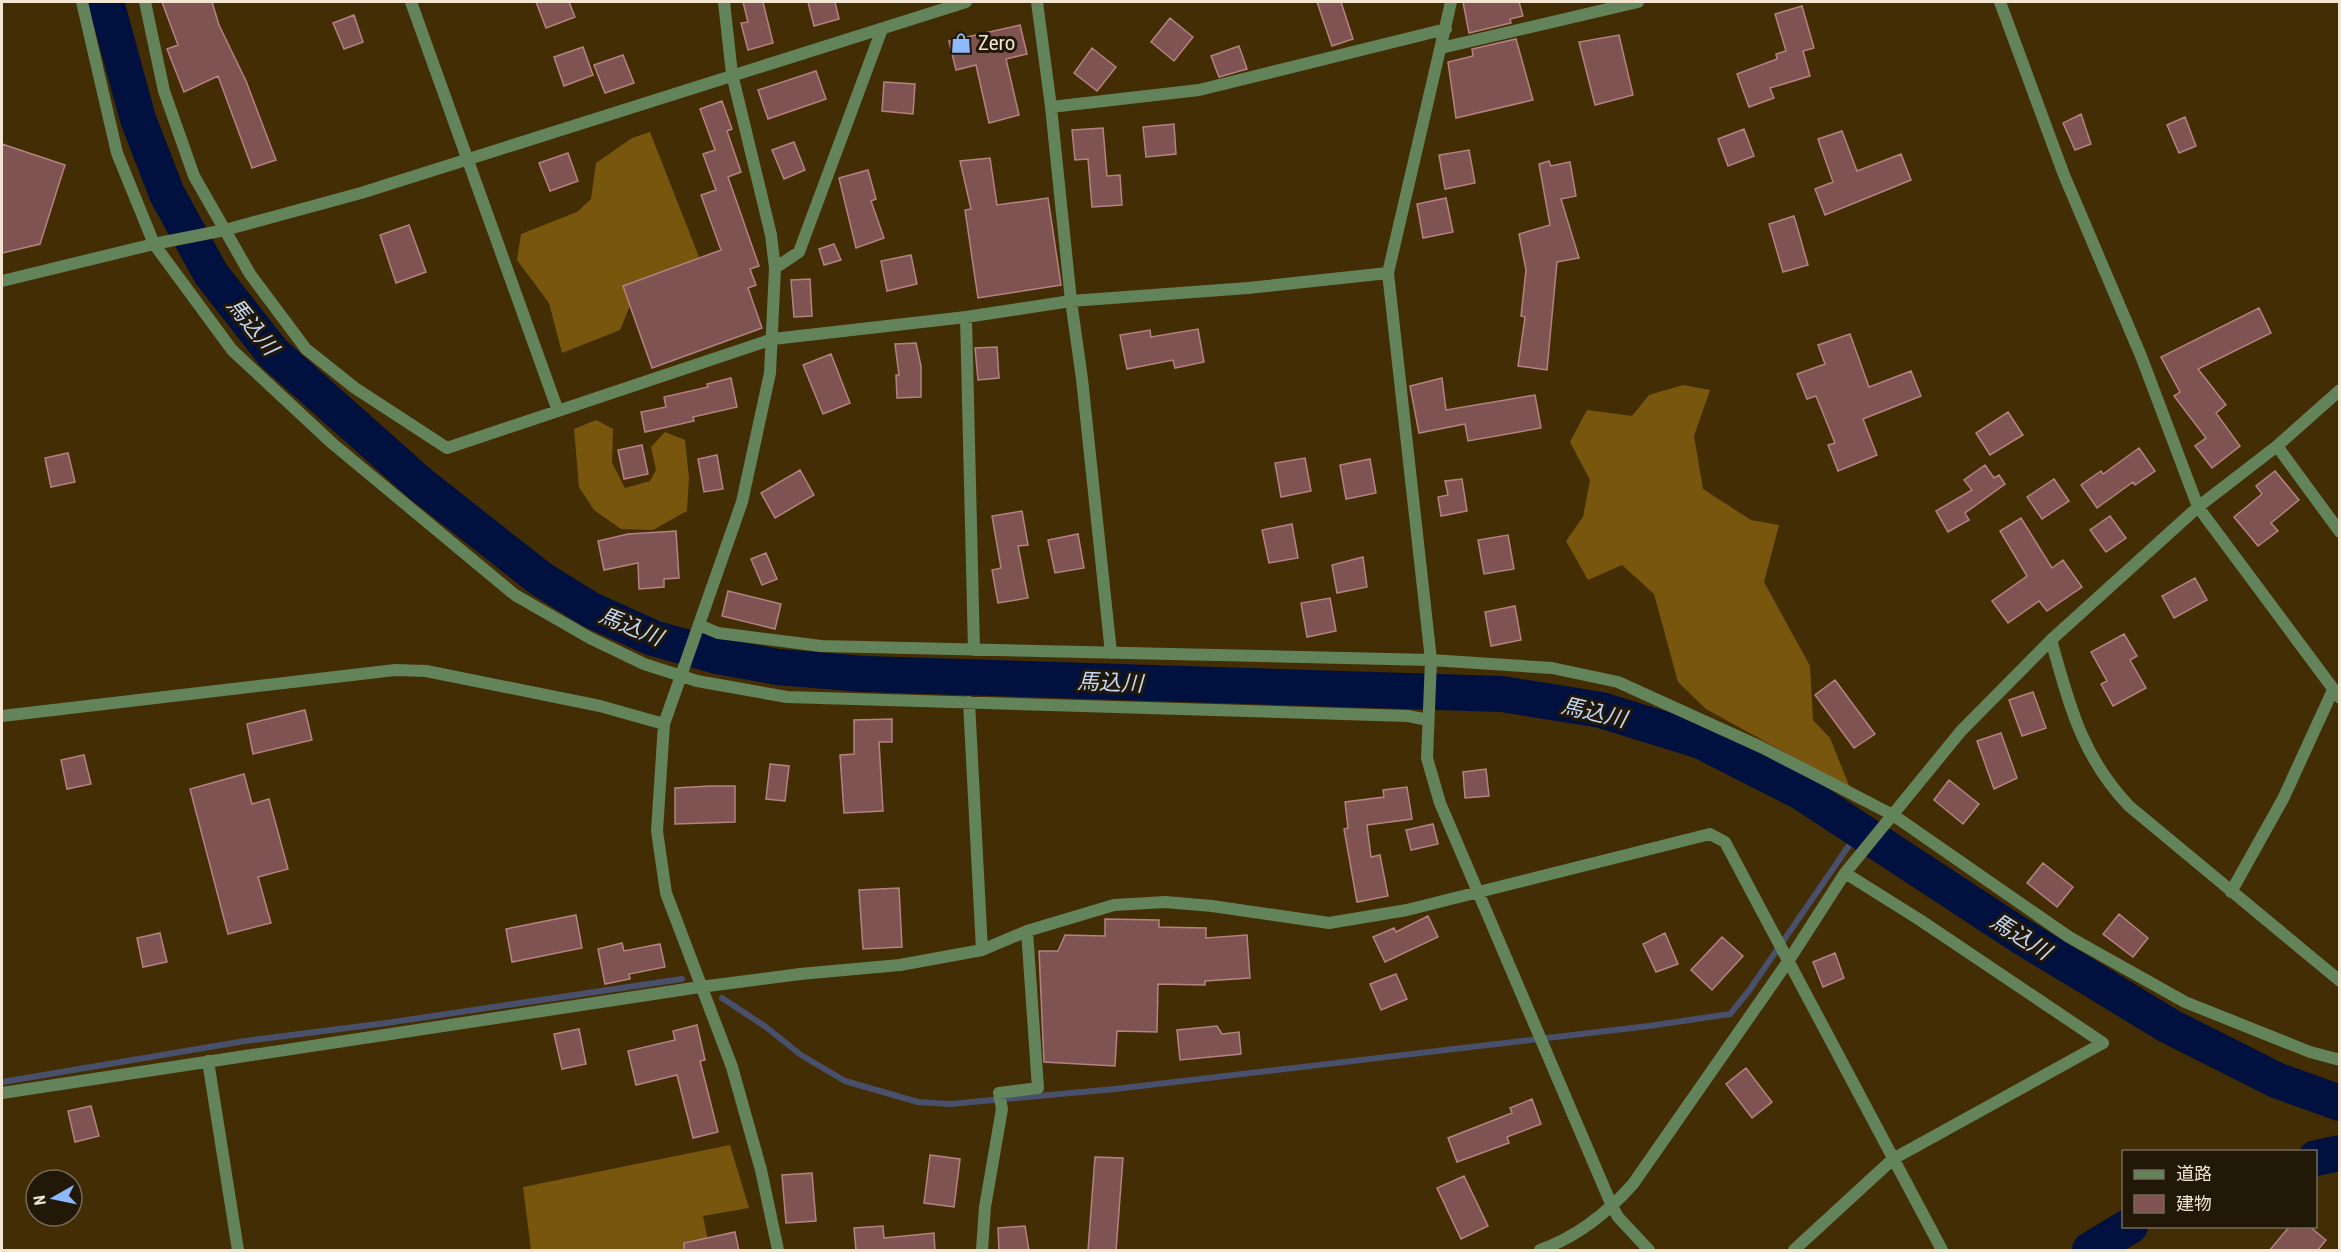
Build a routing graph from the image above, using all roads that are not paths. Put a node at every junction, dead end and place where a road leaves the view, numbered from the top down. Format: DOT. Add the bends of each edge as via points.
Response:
graph roads {
  1 [pos="82,2"];
  2 [pos="145,2"];
  3 [pos="411,2"];
  4 [pos="724,2"];
  5 [pos="966,2"];
  6 [pos="1036,2"];
  7 [pos="1451,2"];
  8 [pos="1638,2"];
  9 [pos="2000,2"];
  10 [pos="953,4"];
  11 [pos="882,29"];
  12 [pos="1446,30"];
  13 [pos="1441,48"];
  14 [pos="732,74"];
  15 [pos="1051,107"];
  16 [pos="467,161"];
  17 [pos="220,231"];
  18 [pos="160,243"];
  19 [pos="775,268"];
  20 [pos="1388,273"];
  21 [pos="2,281"];
  22 [pos="1071,301"];
  23 [pos="966,317"];
  24 [pos="773,339"];
  25 [pos="2340,390"];
  26 [pos="558,411"];
  27 [pos="2277,446"];
  28 [pos="2198,507"];
  29 [pos="2340,532"];
  30 [pos="699,625"];
  31 [pos="2051,640"];
  32 [pos="974,650"];
  33 [pos="1111,653"];
  34 [pos="1431,660"];
  35 [pos="682,673"];
  36 [pos="2336,694"];
  37 [pos="969,702"];
  38 [pos="2,716"];
  39 [pos="1428,718"];
  40 [pos="664,724"];
  41 [pos="1890,819"];
  42 [pos="1845,873"];
  43 [pos="1478,892"];
  44 [pos="2231,892"];
  45 [pos="1027,931"];
  46 [pos="982,950"];
  47 [pos="1787,956"];
  48 [pos="2340,981"];
  49 [pos="700,987"];
  50 [pos="2340,1060"];
  51 [pos="208,1061"];
  52 [pos="2,1093"];
  53 [pos="1893,1159"];
  54 [pos="1612,1206"];
  55 [pos="238,1251"];
  56 [pos="777,1251"];
  57 [pos="982,1251"];
  58 [pos="1540,1251"];
  59 [pos="1649,1251"];
  60 [pos="1794,1251"];
  61 [pos="1942,1251"];
  1 -- 18 [label="street" via="117,153"];
  2 -- 17 [label="street" via="164,91 194,176"];
  3 -- 16 [label="street"];
  4 -- 14 [label="street"];
  5 -- 10 [label="street"];
  6 -- 15 [label="street"];
  7 -- 12 [label="street"];
  8 -- 13 [label="street"];
  9 -- 28 [label="street" via="2064,175 2141,356"];
  10 -- 11 [label="street"];
  11 -- 14 [label="street"];
  11 -- 19 [label="street" via="799,252"];
  12 -- 13 [label="street"];
  12 -- 15 [label="street" via="1199,90"];
  13 -- 20 [label="street"];
  14 -- 16 [label="street"];
  14 -- 19 [label="street" via="758,174"];
  15 -- 22 [label="street"];
  16 -- 17 [label="street"];
  16 -- 26 [label="street"];
  17 -- 18 [label="street"];
  17 -- 26 [label="street" via="306,349 355,388 447,448"];
  18 -- 21 [label="street"];
  18 -- 35 [label="street" via="232,350 333,444 515,595 644,664"];
  19 -- 24 [label="street"];
  20 -- 22 [label="street"];
  20 -- 34 [label="street"];
  22 -- 23 [label="street"];
  22 -- 33 [label="street"];
  23 -- 24 [label="street"];
  23 -- 32 [label="street"];
  24 -- 26 [label="street"];
  24 -- 30 [label="street" via="770,373 742,502"];
  25 -- 27 [label="street"];
  27 -- 28 [label="street"];
  27 -- 29 [label="street"];
  28 -- 31 [label="street"];
  28 -- 36 [label="street"];
  30 -- 32 [label="street" via="718,633 821,646"];
  30 -- 35 [label="street"];
  31 -- 41 [label="street" via="1960,731"];
  31 -- 44 [label="street" via="2074,719 2099,771 2129,806"];
  32 -- 33 [label="street"];
  33 -- 34 [label="street"];
  34 -- 39 [label="street"];
  34 -- 41 [label="street" via="1552,668 1618,681 1761,747"];
  35 -- 37 [label="street" via="731,688 787,697"];
  35 -- 40 [label="street"];
  36 -- 44 [label="street"];
  37 -- 39 [label="street"];
  37 -- 46 [label="street"];
  38 -- 40 [label="street" via="395,670 426,671 600,706"];
  39 -- 43 [label="street" via="1427,758 1440,803"];
  40 -- 49 [label="street" via="657,831 666,893"];
  41 -- 42 [label="street"];
  41 -- 50 [label="street" via="2069,937 2185,1002 2310,1052"];
  42 -- 47 [label="street"];
  42 -- 53 [label="street" via="2103,1043"];
  43 -- 45 [label="street" via="1407,910 1329,923 1165,902 1114,905"];
  43 -- 47 [label="street" via="1710,834 1725,842"];
  43 -- 54 [label="street"];
  44 -- 48 [label="street"];
  45 -- 46 [label="street"];
  45 -- 57 [label="street" via="1038,1088 999,1093 1002,1109 985,1207"];
  46 -- 49 [label="street" via="900,965"];
  47 -- 53 [label="street"];
  47 -- 54 [label="street" via="1633,1184"];
  49 -- 51 [label="street"];
  49 -- 56 [label="street" via="732,1067 761,1170"];
  51 -- 52 [label="street"];
  51 -- 55 [label="street"];
  53 -- 60 [label="street"];
  53 -- 61 [label="street"];
  54 -- 58 [label="street" via="1579,1231"];
  54 -- 59 [label="street"];
}
